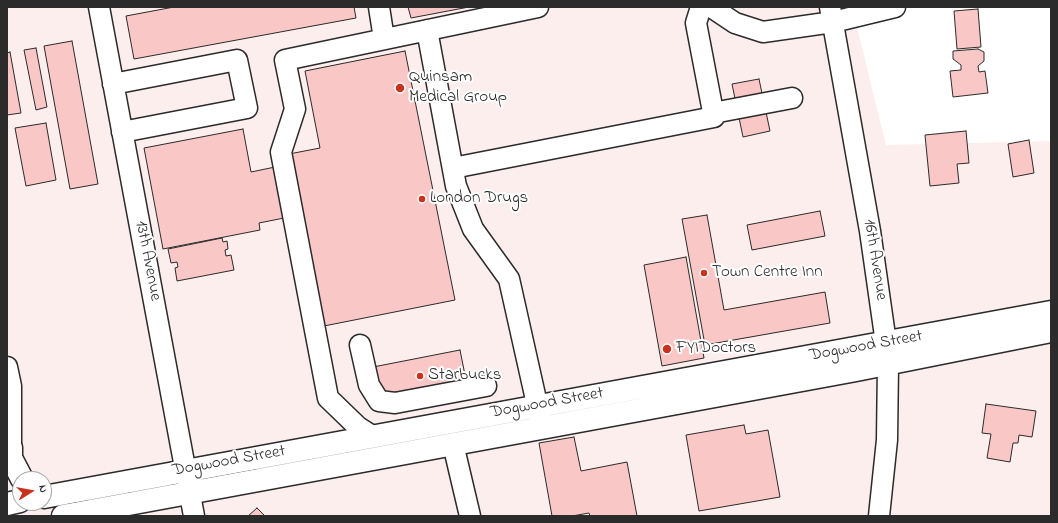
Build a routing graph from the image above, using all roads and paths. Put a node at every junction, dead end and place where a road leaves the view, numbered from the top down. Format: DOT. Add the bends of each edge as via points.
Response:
graph roads {
  1 [pos="99,7"];
  2 [pos="378,7"];
  3 [pos="538,7"];
  4 [pos="701,7"];
  5 [pos="711,7"];
  6 [pos="895,7"];
  7 [pos="831,14"];
  8 [pos="427,30"];
  9 [pos="384,39"];
  10 [pos="113,84"];
  11 [pos="792,98"];
  12 [pos="713,113"];
  13 [pos="122,132"];
  14 [pos="452,168"];
  15 [pos="1051,312"];
  16 [pos="1051,331"];
  17 [pos="360,345"];
  18 [pos="887,353"];
  19 [pos="7,369"];
  20 [pos="486,386"];
  21 [pos="538,406"];
  22 [pos="543,428"];
  23 [pos="372,436"];
  24 [pos="453,444"];
  25 [pos="11,448"];
  26 [pos="186,470"];
  27 [pos="18,471"];
  28 [pos="190,493"];
  29 [pos="52,495"];
  30 [pos="63,516"];
  31 [pos="194,516"];
  32 [pos="470,516"];
  33 [pos="879,516"];
  1 -- 10 [label="street, 13th Avenue"];
  2 -- 9 [label="street"];
  3 -- 8 [label="street"];
  4 -- 12 [label="street" via="696,23"];
  5 -- 7 [label="street" via="735,24 763,32"];
  6 -- 7 [label="street"];
  7 -- 18 [label="street, 16th Avenue" via="870,231"];
  8 -- 9 [label="street"];
  8 -- 14 [label="street"];
  9 -- 23 [label="street" via="285,60 295,109 281,152 328,398 358,427"];
  10 -- 13 [label="street, 13th Avenue"];
  10 -- 13 [label="street" via="237,60 246,108"];
  11 -- 12 [label="street"];
  12 -- 14 [label="street" via="714,117"];
  13 -- 26 [label="street, 13th Avenue"];
  14 -- 21 [label="street" via="456,186 473,228 509,279"];
  15 -- 18 [label="main road, Dogwood Street"];
  16 -- 18 [label="main road, Dogwood Street"];
  17 -- 20 [label="street" via="369,385 379,401 395,404"];
  18 -- 21 [label="main road, Dogwood Street"];
  18 -- 22 [label="main road, Dogwood Street"];
  18 -- 33 [label="street, 16th Avenue" via="887,440"];
  19 -- 25 [label="street" via="11,386"];
  21 -- 22 [label="street"];
  21 -- 23 [label="main road, Dogwood Street"];
  22 -- 24 [label="main road, Dogwood Street"];
  23 -- 26 [label="main road, Dogwood Street"];
  24 -- 28 [label="main road, Dogwood Street"];
  24 -- 32 [label="street"];
  25 -- 27 [label="main road" via="12,458"];
  26 -- 28 [label="street, 13th Avenue"];
  26 -- 29 [label="main road, Dogwood Street"];
  28 -- 30 [label="main road, Dogwood Street"];
  28 -- 31 [label="street, 13th Avenue"];
}
